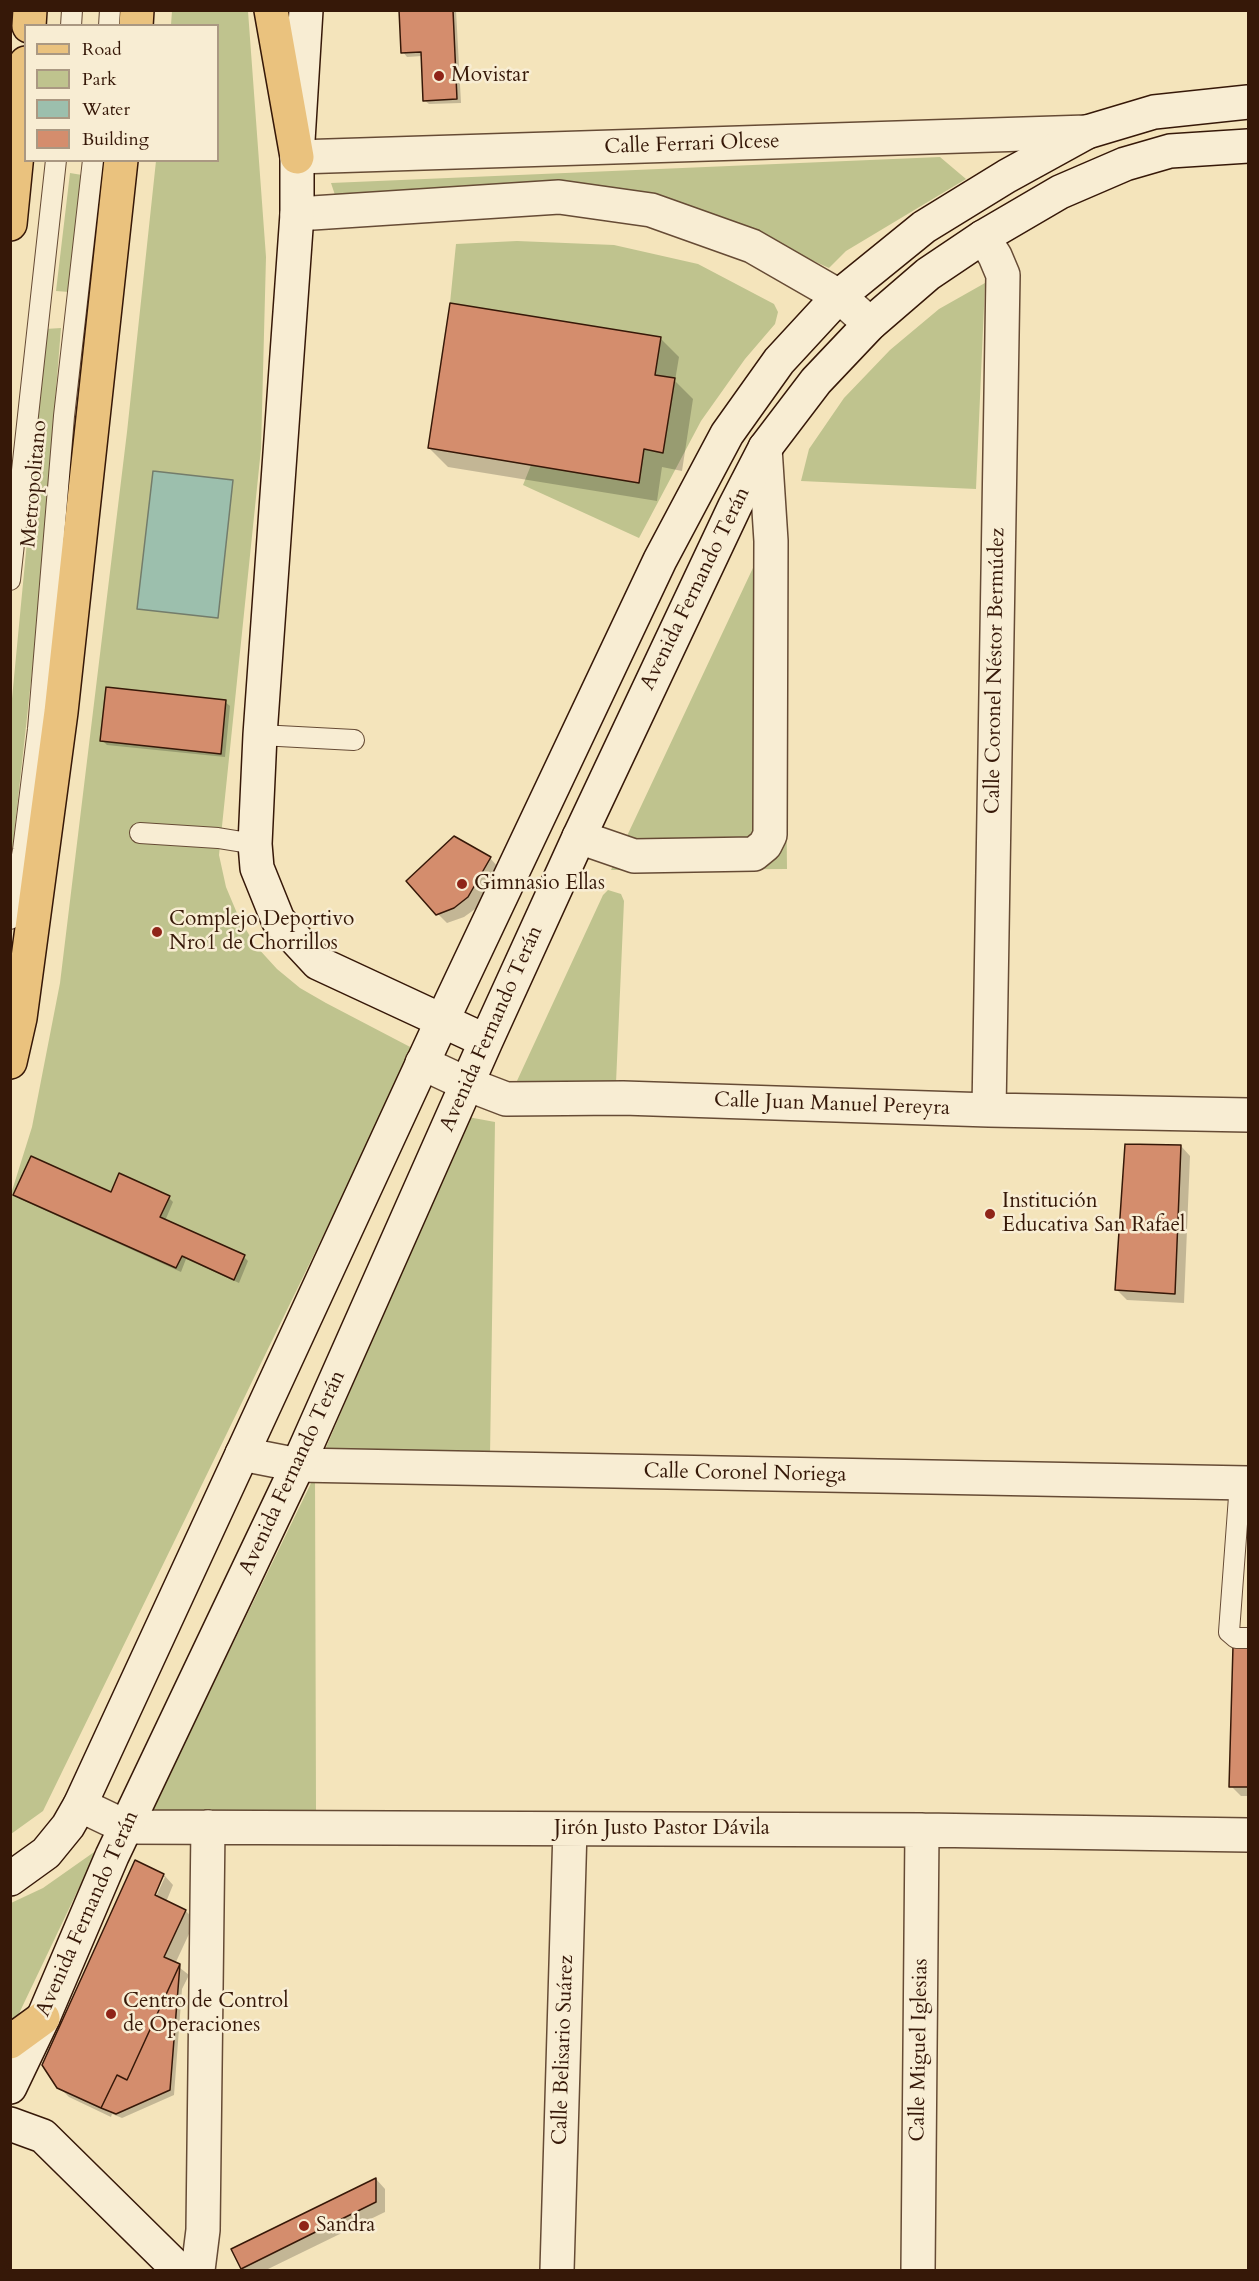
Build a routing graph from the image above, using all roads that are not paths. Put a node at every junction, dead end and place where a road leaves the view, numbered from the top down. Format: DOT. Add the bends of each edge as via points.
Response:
graph roads {
  1 [pos="271,10"];
  2 [pos="306,10"];
  3 [pos="24,83"];
  4 [pos="1248,102"];
  5 [pos="1087,132"];
  6 [pos="1248,146"];
  7 [pos="297,157"];
  8 [pos="56,162"];
  9 [pos="93,162"];
  10 [pos="121,162"];
  11 [pos="297,214"];
  12 [pos="10,224"];
  13 [pos="983,237"];
  14 [pos="839,296"];
  15 [pos="870,324"];
  16 [pos="765,448"];
  17 [pos="10,580"];
  18 [pos="260,735"];
  19 [pos="354,741"];
  20 [pos="140,832"];
  21 [pos="579,837"];
  22 [pos="255,844"];
  23 [pos="10,919"];
  24 [pos="442,1021"];
  25 [pos="486,1041"];
  26 [pos="10,1062"];
  27 [pos="423,1063"];
  28 [pos="467,1084"];
  29 [pos="989,1110"];
  30 [pos="1248,1115"];
  31 [pos="242,1454"];
  32 [pos="298,1466"];
  33 [pos="1244,1483"];
  34 [pos="1248,1638"];
  35 [pos="80,1805"];
  36 [pos="126,1827"];
  37 [pos="208,1827"];
  38 [pos="570,1829"];
  39 [pos="922,1830"];
  40 [pos="1248,1835"];
  41 [pos="10,1879"];
  42 [pos="43,2018"];
  43 [pos="10,2042"];
  44 [pos="10,2086"];
  45 [pos="10,2124"];
  46 [pos="179,2271"];
  47 [pos="198,2271"];
  48 [pos="557,2271"];
  49 [pos="918,2271"];
  1 -- 7 [label="main road"];
  2 -- 7 [label="street"];
  3 -- 12 [label="main road"];
  4 -- 5 [label="street, Avenida Fernando Terán" via="1154,112"];
  5 -- 7 [label="street, Calle Ferrari Olcese"];
  5 -- 14 [label="street, Avenida Fernando Terán" via="924,227"];
  6 -- 13 [label="street, Avenida Fernando Terán" via="1170,151 1125,164 1060,192"];
  7 -- 11 [label="street"];
  8 -- 17 [label="lane, Metropolitano"];
  9 -- 23 [label="lane, Metropolitano" via="64,416 38,729"];
  10 -- 26 [label="main road" via="61,711 20,1018"];
  11 -- 14 [label="street" via="559,197 651,210 752,246"];
  11 -- 18 [label="street"];
  13 -- 15 [label="street, Avenida Fernando Terán" via="928,274"];
  13 -- 29 [label="street, Calle Coronel Néstor Bermúdez" via="1003,275"];
  14 -- 15 [label="street"];
  14 -- 24 [label="street, Avenida Fernando Terán" via="779,361 727,434 660,560"];
  15 -- 16 [label="street, Avenida Fernando Terán" via="816,381"];
  16 -- 21 [label="street, Avenida Fernando Terán"];
  16 -- 21 [label="street" via="771,541 770,835 754,854 634,856"];
  18 -- 19 [label="lane"];
  18 -- 22 [label="street"];
  20 -- 22 [label="lane"];
  21 -- 25 [label="street, Avenida Fernando Terán"];
  22 -- 24 [label="street" via="257,868 278,920 318,963"];
  24 -- 25 [label="street"];
  24 -- 27 [label="street, Avenida Fernando Terán"];
  25 -- 28 [label="street, Avenida Fernando Terán"];
  27 -- 28 [label="street, Calle Juan Manuel Pereyra"];
  27 -- 31 [label="street, Avenida Fernando Terán"];
  28 -- 29 [label="street, Calle Juan Manuel Pereyra" via="506,1099 623,1098"];
  28 -- 32 [label="street, Avenida Fernando Terán"];
  29 -- 30 [label="street, Calle Juan Manuel Pereyra"];
  31 -- 32 [label="street, Calle Coronel Noriega"];
  31 -- 35 [label="street, Avenida Fernando Terán"];
  32 -- 33 [label="street, Calle Coronel Noriega"];
  32 -- 36 [label="street, Avenida Fernando Terán"];
  33 -- 34 [label="lane" via="1229,1632 1236,1638"];
  35 -- 36 [label="street, Jirón Justo Pastor Dávila"];
  35 -- 41 [label="street, Avenida Fernando Terán" via="46,1852"];
  36 -- 37 [label="street, Jirón Justo Pastor Dávila"];
  36 -- 42 [label="street, Avenida Fernando Terán"];
  37 -- 38 [label="street, Jirón Justo Pastor Dávila"];
  37 -- 47 [label="street" via="202,2230"];
  38 -- 39 [label="street, Jirón Justo Pastor Dávila"];
  38 -- 48 [label="street, Calle Belisario Suárez"];
  39 -- 40 [label="street, Jirón Justo Pastor Dávila"];
  39 -- 49 [label="street, Calle Miguel Iglesias"];
  42 -- 43 [label="main road"];
  42 -- 44 [label="street, Avenida Fernando Terán"];
  45 -- 46 [label="street" via="43,2136"];
}
